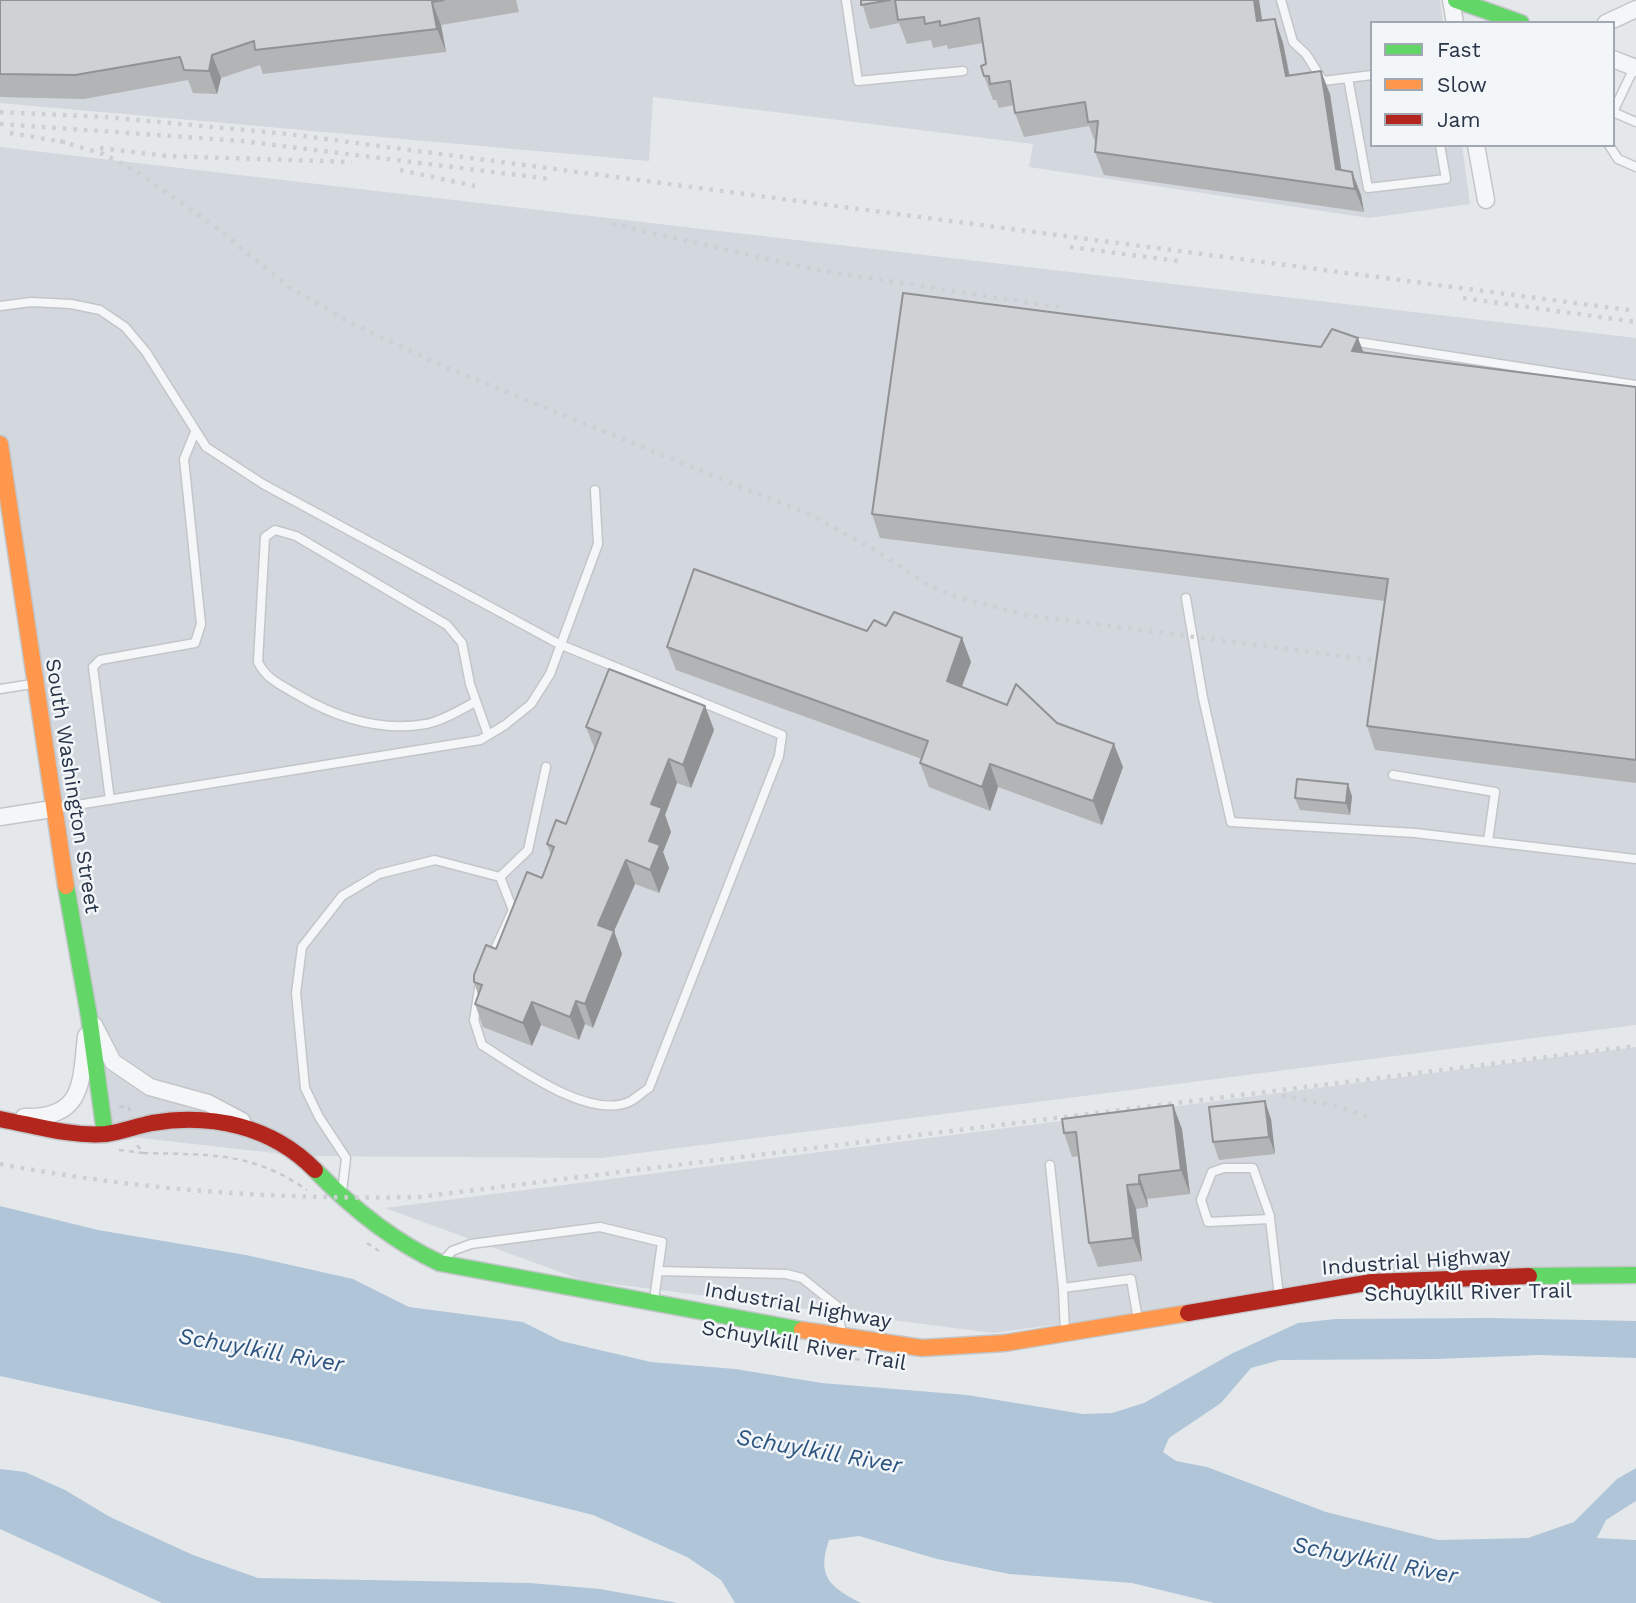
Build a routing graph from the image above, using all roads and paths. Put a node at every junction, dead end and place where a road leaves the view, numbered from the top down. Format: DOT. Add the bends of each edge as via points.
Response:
graph roads {
  1 [pos="846,0"];
  2 [pos="1281,0"];
  3 [pos="1454,0"];
  4 [pos="1636,9"];
  5 [pos="1455,21"];
  6 [pos="1515,21"];
  7 [pos="1610,21"];
  8 [pos="1615,60"];
  9 [pos="1635,68"];
  10 [pos="963,71"];
  11 [pos="1370,75"];
  12 [pos="1348,78"];
  13 [pos="1615,108"];
  14 [pos="1615,113"];
  15 [pos="1636,122"];
  16 [pos="1440,147"];
  17 [pos="1476,147"];
  18 [pos="1610,147"];
  19 [pos="1636,167"];
  20 [pos="1486,200"];
  21 [pos="0,306"];
  22 [pos="1358,342"];
  23 [pos="1636,385"];
  24 [pos="195,432"];
  25 [pos="0,444"];
  26 [pos="595,490"];
  27 [pos="17,554"];
  28 [pos="0,556"];
  29 [pos="1186,598"];
  30 [pos="559,644"];
  31 [pos="35,683"];
  32 [pos="0,688"];
  33 [pos="475,702"];
  34 [pos="488,735"];
  35 [pos="546,768"];
  36 [pos="1394,775"];
  37 [pos="110,800"];
  38 [pos="52,809"];
  39 [pos="0,817"];
  40 [pos="1488,841"];
  41 [pos="1636,859"];
  42 [pos="500,877"];
  43 [pos="487,967"];
  44 [pos="482,979"];
  45 [pos="89,1016"];
  46 [pos="0,1117"];
  47 [pos="105,1134"];
  48 [pos="284,1144"];
  49 [pos="137,1145"];
  50 [pos="1050,1165"];
  51 [pos="310,1192"];
  52 [pos="341,1197"];
  53 [pos="1270,1219"];
  54 [pos="358,1235"];
  55 [pos="386,1254"];
  56 [pos="441,1263"];
  57 [pos="658,1271"];
  58 [pos="1636,1275"];
  59 [pos="1063,1288"];
  60 [pos="1279,1296"];
  61 [pos="653,1303"];
  62 [pos="1138,1320"];
  63 [pos="1065,1332"];
  64 [pos="842,1337"];
  65 [pos="847,1357"];
  66 [pos="913,1366"];
  1 -- 10 [label="lane" via="858,81"];
  2 -- 12 [label="lane" via="1293,42 1323,81"];
  3 -- 5 [label="street"];
  3 -- 6 [label="street"];
  4 -- 7 [label="street"];
  8 -- 9 [label="street"];
  9 -- 13 [label="lane"];
  11 -- 12 [label="lane"];
  12 -- 16 [label="lane" via="1368,188 1446,179"];
  14 -- 15 [label="lane"];
  17 -- 20 [label="street"];
  18 -- 19 [label="lane" via="1618,159"];
  21 -- 24 [label="lane" via="31,302 100,310 125,327 146,352"];
  22 -- 23 [label="lane"];
  24 -- 30 [label="lane" via="206,447 263,484"];
  24 -- 37 [label="lane" via="184,459 201,624 195,643 100,660 93,667"];
  25 -- 27 [label="street, South Washington Street"];
  26 -- 30 [label="lane" via="597,544"];
  27 -- 28 [label="street"];
  27 -- 31 [label="street, South Washington Street"];
  29 -- 40 [label="lane" via="1231,822"];
  30 -- 34 [label="lane" via="550,674 531,704"];
  30 -- 44 [label="lane" via="782,734 779,755 649,1088 629,1102 601,1105 554,1090 482,1045 474,1020"];
  31 -- 32 [label="lane"];
  31 -- 38 [label="street, South Washington Street"];
  33 -- 33 [label="lane" via="462,643 447,625 296,536 275,530 265,537 258,662 264,675 352,721 390,726 428,724"];
  33 -- 34 [label="lane"];
  34 -- 37 [label="lane" via="480,740"];
  35 -- 42 [label="lane" via="528,850"];
  36 -- 40 [label="lane" via="1495,792"];
  37 -- 38 [label="lane"];
  38 -- 39 [label="street"];
  38 -- 45 [label="street, South Washington Street"];
  40 -- 41 [label="lane"];
  42 -- 43 [label="lane" via="513,910"];
  42 -- 52 [label="lane" via="435,859 379,874 342,896 302,947 296,993 300,1054 310,1098 346,1158"];
  45 -- 46 [label="street" via="79,1092 65,1107 41,1117"];
  45 -- 47 [label="street, South Washington Street"];
  45 -- 48 [label="street" via="113,1062 150,1087 208,1103"];
  46 -- 47 [label="street, Industrial Highway" via="63,1131"];
  47 -- 48 [label="street, Industrial Highway" via="196,1119 233,1123"];
  48 -- 52 [label="street, Industrial Highway"];
  49 -- 51 [label="path" via="143,1153 240,1158 275,1169"];
  50 -- 59 [label="lane"];
  52 -- 56 [label="street, Industrial Highway" via="407,1248"];
  53 -- 53 [label="lane" via="1253,1168 1212,1172 1201,1200 1208,1222"];
  53 -- 60 [label="lane"];
  54 -- 55 [label="path"];
  56 -- 57 [label="lane" via="452,1251 471,1244 600,1227 662,1242"];
  56 -- 61 [label="street, Industrial Highway"];
  57 -- 61 [label="lane"];
  57 -- 64 [label="lane" via="802,1278 836,1306"];
  58 -- 60 [label="street, Industrial Highway" via="1445,1277"];
  59 -- 62 [label="lane" via="1131,1279"];
  59 -- 63 [label="lane"];
  60 -- 62 [label="street, Industrial Highway"];
  61 -- 64 [label="street, Industrial Highway"];
  62 -- 63 [label="street, Industrial Highway"];
  63 -- 64 [label="street, Industrial Highway" via="1005,1343 922,1348"];
  65 -- 66 [label="path, Schuylkill River Trail"];
}
